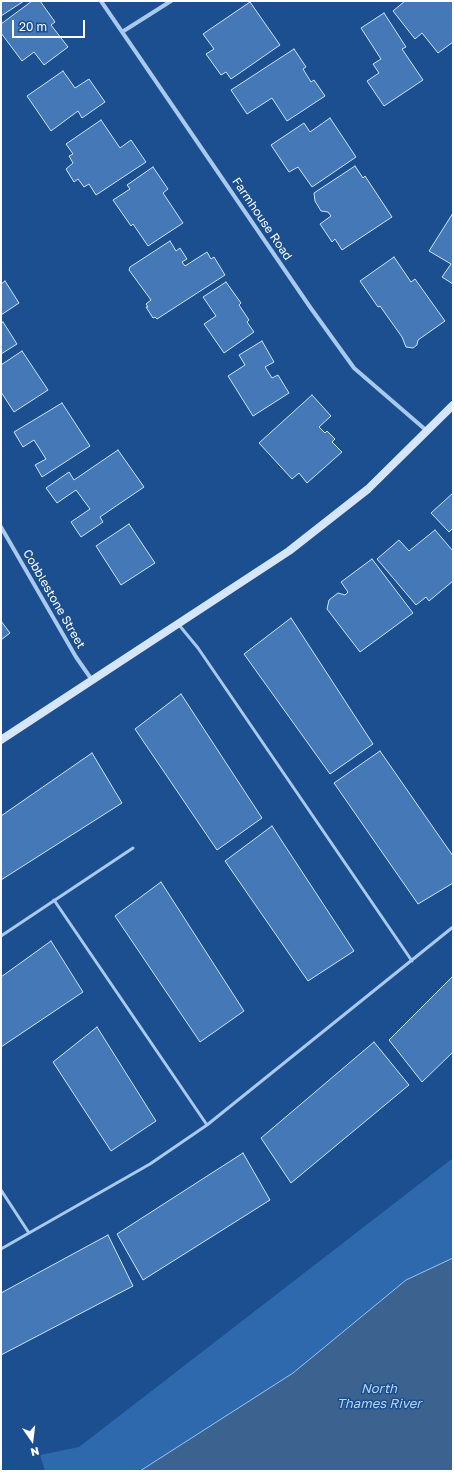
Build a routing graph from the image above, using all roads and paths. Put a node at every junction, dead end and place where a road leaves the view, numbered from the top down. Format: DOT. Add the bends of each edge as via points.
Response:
graph roads {
  1 [pos="101,1"];
  2 [pos="171,1"];
  3 [pos="122,32"];
  4 [pos="453,405"];
  5 [pos="427,431"];
  6 [pos="1,527"];
  7 [pos="177,624"];
  8 [pos="92,680"];
  9 [pos="1,740"];
  10 [pos="133,848"];
  11 [pos="54,900"];
  12 [pos="453,927"];
  13 [pos="1,936"];
  14 [pos="412,961"];
  15 [pos="207,1125"];
  16 [pos="1,1190"];
  17 [pos="29,1233"];
  18 [pos="1,1249"];
  1 -- 3 [label="street, Farmhouse Road"];
  2 -- 3 [label="street"];
  3 -- 5 [label="street, Farmhouse Road" via="354,368"];
  4 -- 5 [label="street"];
  5 -- 7 [label="street" via="368,489 289,551"];
  6 -- 8 [label="street, Cobblestone Street"];
  7 -- 8 [label="street"];
  7 -- 14 [label="lane" via="198,648"];
  8 -- 9 [label="street"];
  10 -- 11 [label="lane"];
  11 -- 13 [label="lane"];
  11 -- 15 [label="lane"];
  12 -- 14 [label="lane"];
  14 -- 15 [label="lane"];
  15 -- 17 [label="lane" via="150,1164"];
  16 -- 17 [label="lane"];
  17 -- 18 [label="lane"];
}
